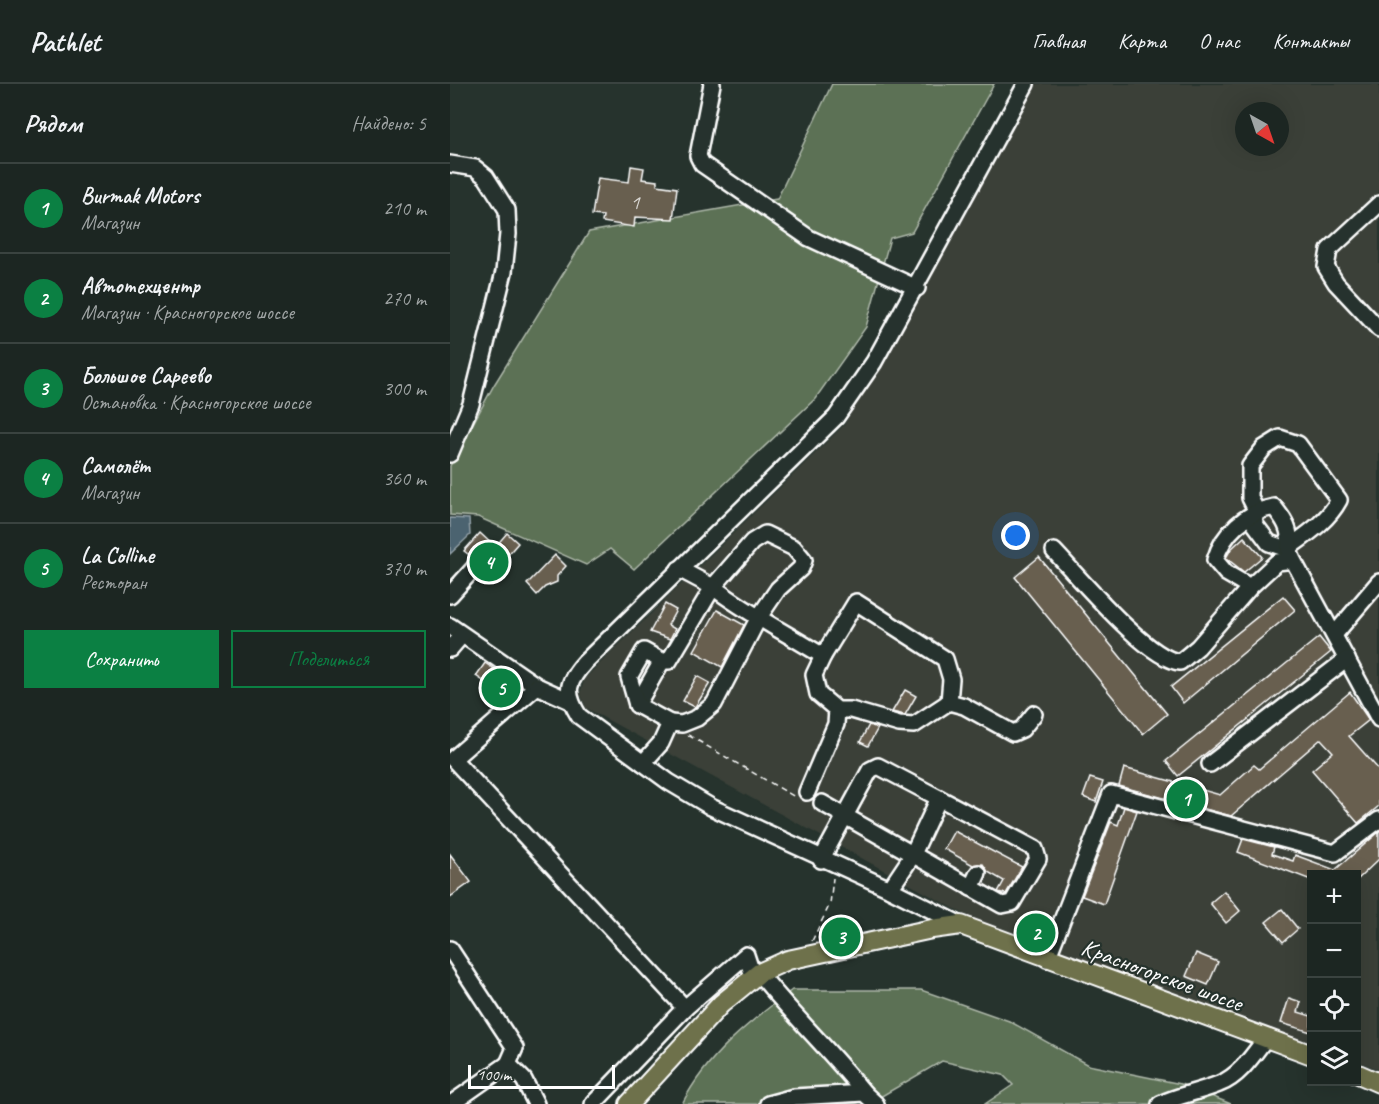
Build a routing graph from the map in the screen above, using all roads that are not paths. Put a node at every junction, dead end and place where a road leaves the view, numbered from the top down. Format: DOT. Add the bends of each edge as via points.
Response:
graph roads {
  1 [pos="712,84"];
  2 [pos="1026,84"];
  3 [pos="450,164"];
  4 [pos="1379,204"];
  5 [pos="916,288"];
  6 [pos="1379,329"];
  7 [pos="450,454"];
  8 [pos="1256,510"];
  9 [pos="1054,551"];
  10 [pos="1290,555"];
  11 [pos="476,566"];
  12 [pos="679,569"];
  13 [pos="1379,582"];
  14 [pos="1250,587"];
  15 [pos="713,588"];
  16 [pos="450,595"];
  17 [pos="759,616"];
  18 [pos="456,630"];
  19 [pos="1334,635"];
  20 [pos="450,649"];
  21 [pos="823,656"];
  22 [pos="1347,659"];
  23 [pos="537,686"];
  24 [pos="570,701"];
  25 [pos="949,702"];
  26 [pos="837,710"];
  27 [pos="1034,714"];
  28 [pos="1379,719"];
  29 [pos="676,724"];
  30 [pos="452,760"];
  31 [pos="643,763"];
  32 [pos="1210,764"];
  33 [pos="803,795"];
  34 [pos="939,798"];
  35 [pos="822,803"];
  36 [pos="846,816"];
  37 [pos="1379,820"];
  38 [pos="912,856"];
  39 [pos="828,863"];
  40 [pos="978,873"];
  41 [pos="971,888"];
  42 [pos="890,889"];
  43 [pos="961,925"];
  44 [pos="450,949"];
  45 [pos="1047,959"];
  46 [pos="756,975"];
  47 [pos="685,1008"];
  48 [pos="1266,1038"];
  49 [pos="1307,1053"];
  50 [pos="508,1064"];
  51 [pos="1361,1075"];
  52 [pos="1379,1083"];
  53 [pos="864,1093"];
  54 [pos="451,1104"];
  55 [pos="536,1104"];
  56 [pos="593,1104"];
  57 [pos="629,1104"];
  58 [pos="768,1104"];
  59 [pos="876,1104"];
  60 [pos="1160,1104"];
  1 -- 5 [label="street" via="698,156 702,164 808,238"];
  2 -- 5 [label="street"];
  3 -- 7 [label="street" via="475,168 486,177 507,210 508,234 504,272 471,404"];
  4 -- 6 [label="street" via="1329,250 1326,267 1335,283"];
  5 -- 12 [label="street" via="874,362 836,417"];
  8 -- 10 [label="street" via="1254,523 1269,543"];
  8 -- 10 [label="street" via="1274,507 1284,520"];
  8 -- 10 [label="street" via="1250,498 1250,466 1264,448 1280,438 1298,444 1339,500"];
  8 -- 14 [label="street" via="1220,545 1215,560 1226,573"];
  9 -- 14 [label="street" via="1133,633 1168,661 1180,662 1198,647"];
  10 -- 14 [label="street"];
  10 -- 19 [label="street"];
  11 -- 16 [label="street"];
  12 -- 15 [label="street"];
  12 -- 24 [label="street" via="573,675"];
  13 -- 19 [label="street"];
  15 -- 17 [label="street"];
  15 -- 17 [label="street" via="734,560 765,534 794,548 804,560 801,568 778,589"];
  15 -- 29 [label="street" via="669,661 644,651 630,677 637,705"];
  17 -- 21 [label="street"];
  17 -- 29 [label="street" via="714,704 697,718"];
  18 -- 20 [label="street"];
  18 -- 23 [label="street"];
  19 -- 22 [label="street"];
  21 -- 25 [label="street" via="856,602 945,659 951,680"];
  21 -- 26 [label="street" via="814,675 819,694"];
  22 -- 28 [label="street"];
  22 -- 32 [label="street"];
  23 -- 24 [label="street"];
  23 -- 30 [label="street"];
  24 -- 31 [label="street" via="579,716"];
  25 -- 26 [label="street" via="914,724"];
  25 -- 27 [label="street" via="1013,733 1022,729"];
  26 -- 33 [label="street" via="836,724"];
  29 -- 31 [label="street"];
  30 -- 47 [label="street"];
  31 -- 39 [label="street" via="711,807"];
  34 -- 36 [label="street" via="878,766 870,770"];
  34 -- 38 [label="street"];
  34 -- 41 [label="street" via="1035,849 1038,859 1012,903 1002,905"];
  35 -- 36 [label="street"];
  36 -- 38 [label="street"];
  36 -- 39 [label="street"];
  37 -- 45 [label="street" via="1335,853 1112,794"];
  38 -- 41 [label="street"];
  38 -- 42 [label="street"];
  39 -- 42 [label="street"];
  40 -- 41 [label="street"];
  42 -- 43 [label="street"];
  43 -- 45 [label="main road, Красногорское шоссе"];
  43 -- 46 [label="main road, Красногорское шоссе" via="788,960"];
  44 -- 50 [label="street" via="515,1048"];
  45 -- 48 [label="main road, Красногорское шоссе"];
  46 -- 47 [label="street" via="746,955"];
  46 -- 53 [label="street" via="837,1059"];
  46 -- 57 [label="main road, Красногорское шоссе" via="722,1004"];
  47 -- 56 [label="street"];
  48 -- 49 [label="main road, Красногорское шоссе"];
  48 -- 60 [label="street" via="1250,1060 1221,1084"];
  50 -- 54 [label="street"];
  50 -- 55 [label="street" via="524,1080"];
  51 -- 52 [label="main road"];
  53 -- 58 [label="street" via="794,1097"];
  53 -- 59 [label="street"];
}
